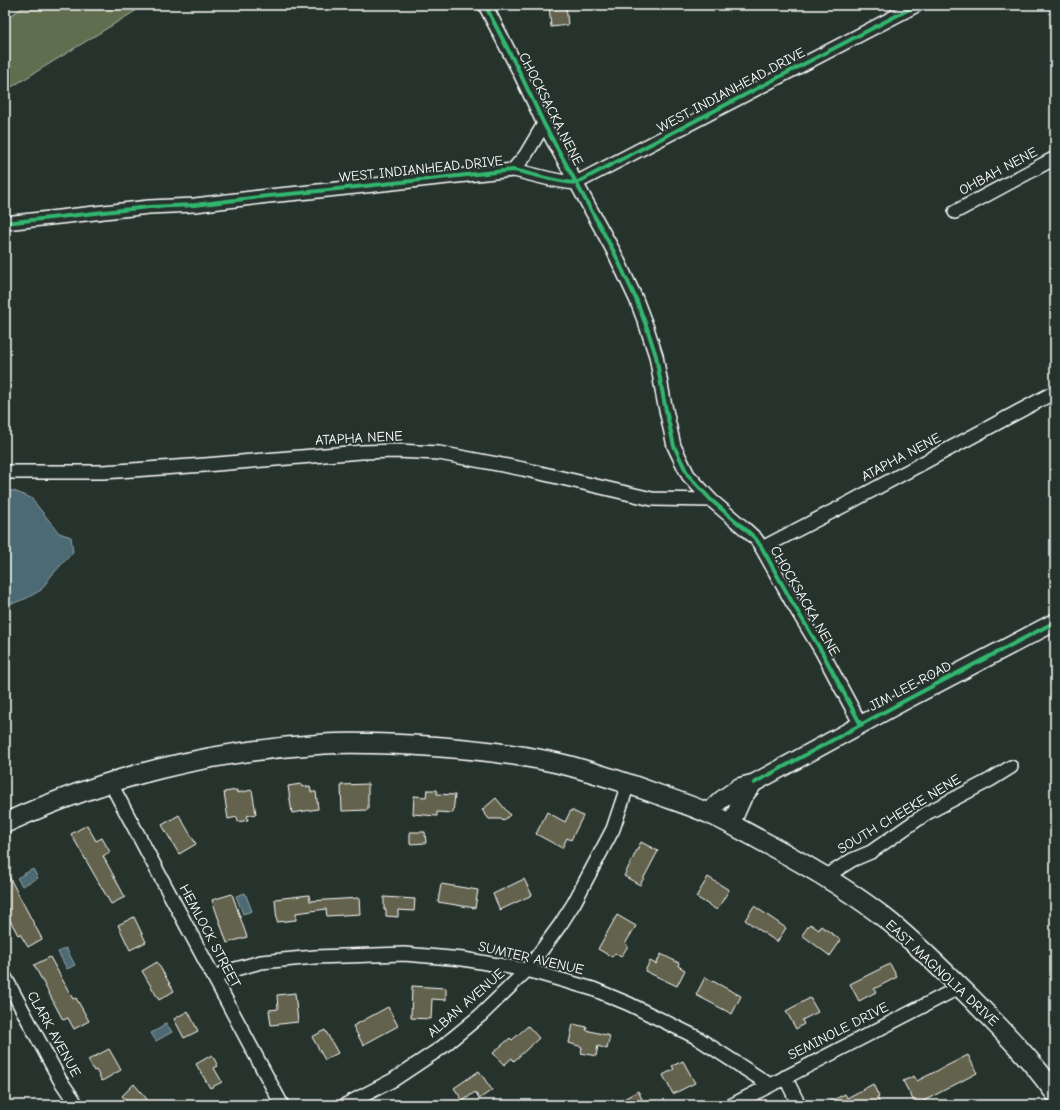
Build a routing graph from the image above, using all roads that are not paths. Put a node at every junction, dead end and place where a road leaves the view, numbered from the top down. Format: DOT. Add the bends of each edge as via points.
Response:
graph roads {
  1 [pos="485,5"];
  2 [pos="916,5"];
  3 [pos="544,124"];
  4 [pos="1055,158"];
  5 [pos="513,170"];
  6 [pos="576,183"];
  7 [pos="955,212"];
  8 [pos="5,223"];
  9 [pos="1055,392"];
  10 [pos="5,472"];
  11 [pos="711,500"];
  12 [pos="762,548"];
  13 [pos="1055,622"];
  14 [pos="861,724"];
  15 [pos="1011,767"];
  16 [pos="110,782"];
  17 [pos="754,783"];
  18 [pos="628,784"];
  19 [pos="708,813"];
  20 [pos="5,823"];
  21 [pos="731,824"];
  22 [pos="825,877"];
  23 [pos="527,970"];
  24 [pos="5,977"];
  25 [pos="214,977"];
  26 [pos="960,987"];
  27 [pos="784,1077"];
  28 [pos="1052,1081"];
  29 [pos="770,1084"];
  30 [pos="77,1105"];
  31 [pos="282,1105"];
  32 [pos="345,1105"];
  33 [pos="732,1105"];
  34 [pos="799,1105"];
  1 -- 3 [label="street, CHOCKSACKA NENE"];
  2 -- 6 [label="street, WEST INDIANHEAD DRIVE"];
  3 -- 5 [label="street, WEST INDIANHEAD DRIVE" via="525,156"];
  3 -- 6 [label="street, CHOCKSACKA NENE"];
  4 -- 7 [label="street, OHBAH NENE"];
  5 -- 6 [label="street, WEST INDIANHEAD DRIVE"];
  5 -- 8 [label="street, WEST INDIANHEAD DRIVE"];
  6 -- 11 [label="street, CHOCKSACKA NENE" via="614,252 647,328 656,356 674,446 688,475"];
  9 -- 12 [label="street, ATAPHA NENE"];
  10 -- 11 [label="street, ATAPHA NENE" via="103,472 361,452 424,452 523,469 652,500"];
  11 -- 12 [label="street, CHOCKSACKA NENE" via="756,539"];
  12 -- 14 [label="street, CHOCKSACKA NENE"];
  13 -- 14 [label="street, JIM LEE ROAD"];
  14 -- 17 [label="street, JIM LEE ROAD"];
  15 -- 22 [label="street, SOUTH CHEEKE NENE" via="927,813 871,852 852,860"];
  16 -- 18 [label="main road, EAST MAGNOLIA DRIVE" via="206,758 326,744 376,744 439,746 529,757 570,766"];
  16 -- 20 [label="main road, EAST MAGNOLIA DRIVE"];
  16 -- 25 [label="street, HEMLOCK STREET"];
  17 -- 19 [label="street, JIM LEE ROAD" via="739,787"];
  17 -- 21 [label="street, JIM LEE ROAD" via="743,797"];
  18 -- 19 [label="main road, EAST MAGNOLIA DRIVE"];
  18 -- 23 [label="street, ALBAN AVENUE" via="613,829 574,903"];
  19 -- 21 [label="main road, EAST MAGNOLIA DRIVE"];
  21 -- 22 [label="main road, EAST MAGNOLIA DRIVE"];
  22 -- 26 [label="main road, EAST MAGNOLIA DRIVE" via="889,922"];
  23 -- 25 [label="street, SUMTER AVENUE" via="463,959 404,954 261,962"];
  23 -- 29 [label="street, SUMTER AVENUE" via="593,989 629,1004 696,1037"];
  23 -- 32 [label="street, ALBAN AVENUE" via="481,1015 441,1048 393,1080"];
  24 -- 30 [label="street, CLARK AVENUE" via="60,1080"];
  25 -- 31 [label="street, HEMLOCK STREET"];
  26 -- 27 [label="street, SEMINOLE DRIVE"];
  26 -- 28 [label="main road, EAST MAGNOLIA DRIVE"];
  27 -- 29 [label="street, SEMINOLE DRIVE"];
  27 -- 34 [label="street"];
  29 -- 33 [label="street, SEMINOLE DRIVE"];
}
